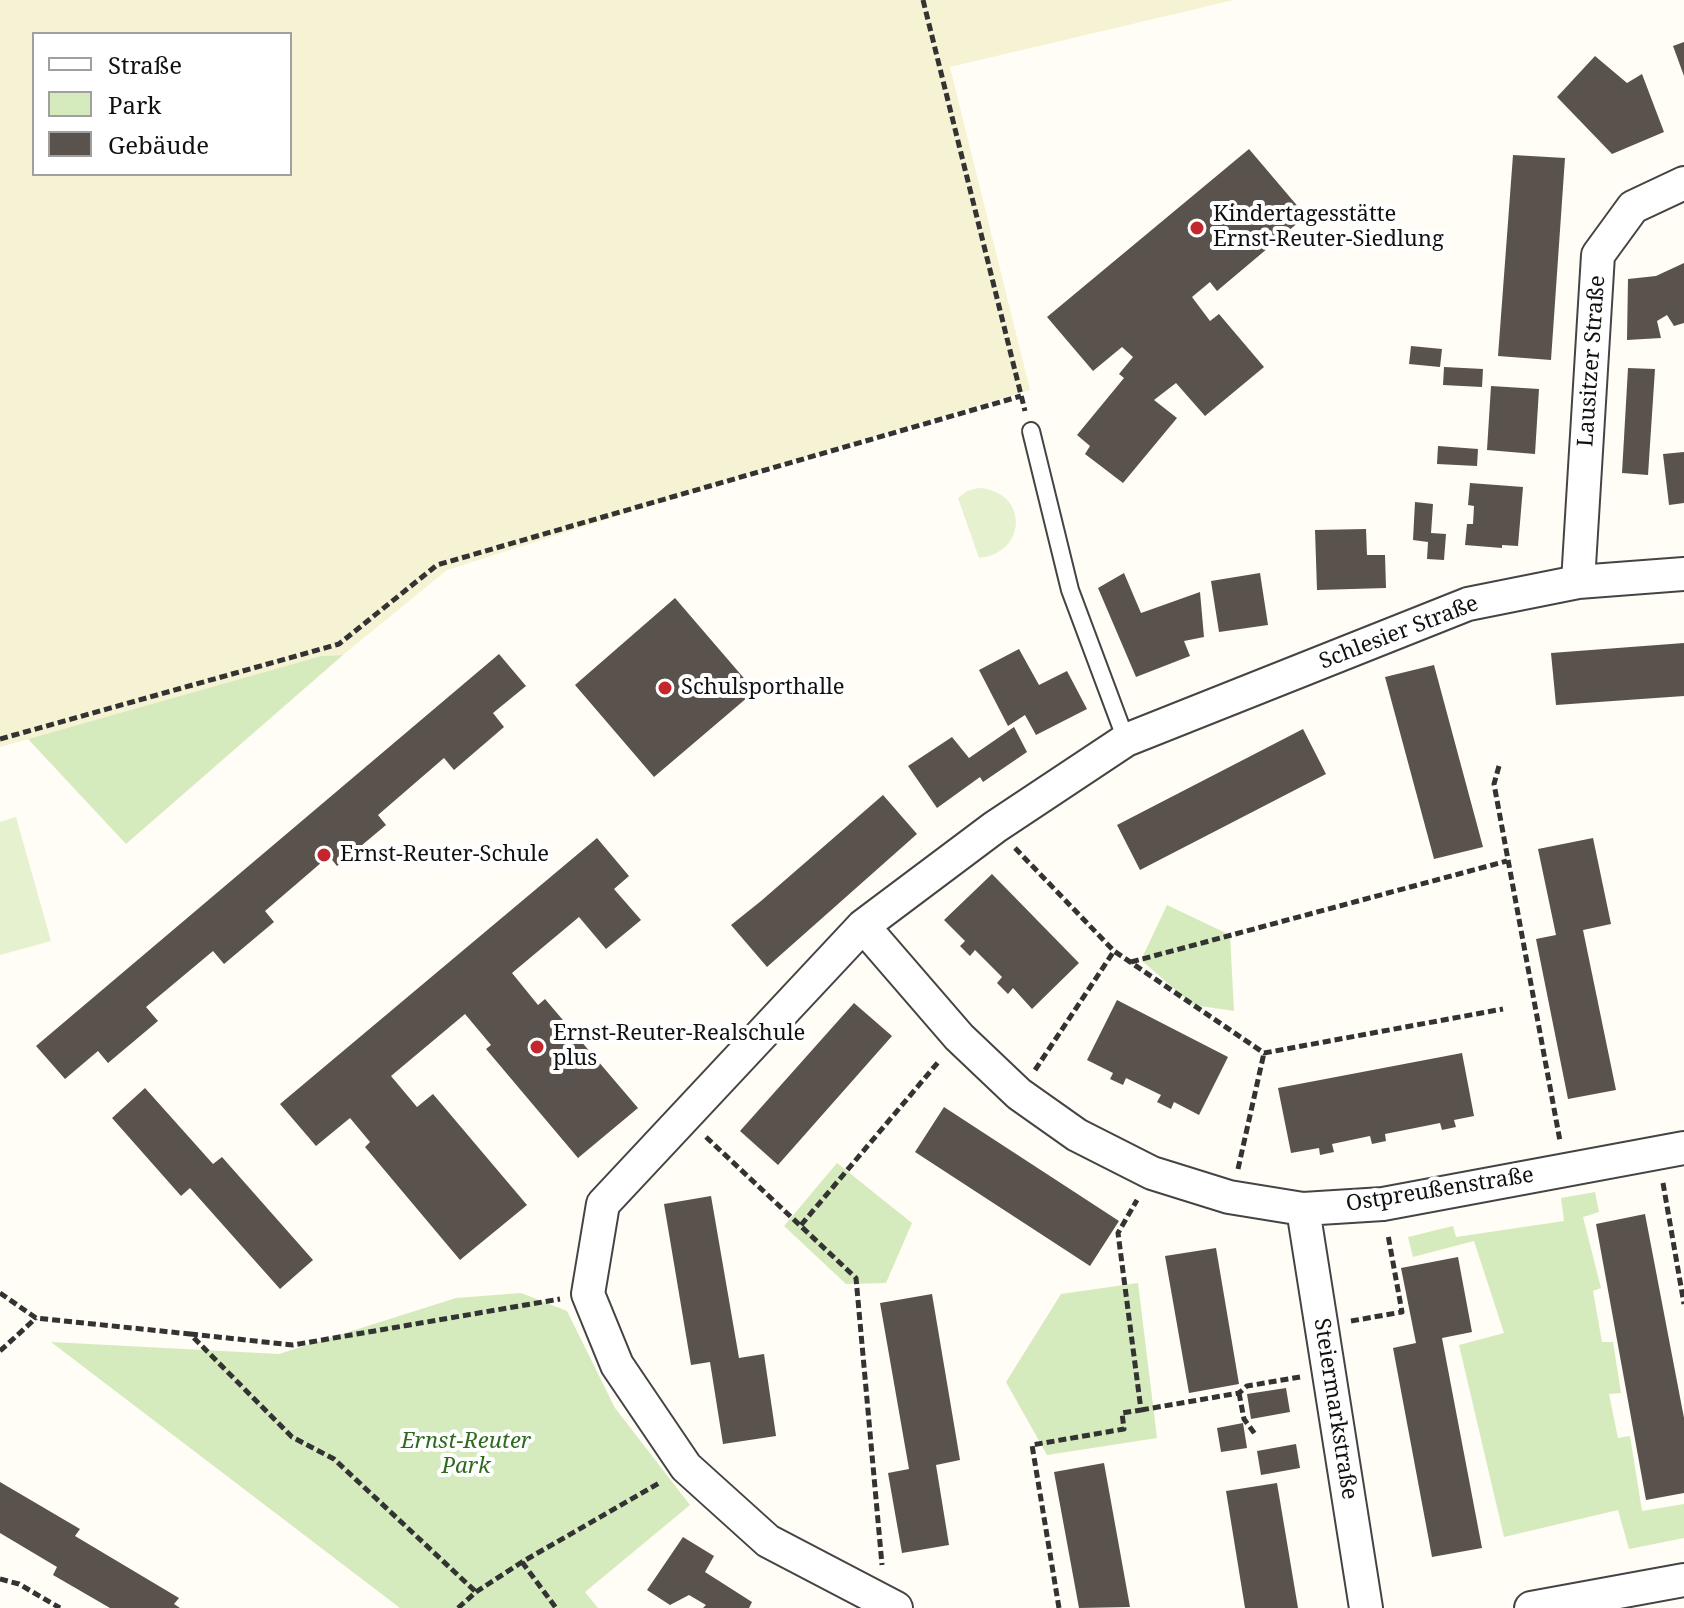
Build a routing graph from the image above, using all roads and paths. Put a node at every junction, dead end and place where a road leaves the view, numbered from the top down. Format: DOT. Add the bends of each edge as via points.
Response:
graph roads {
  1 [pos="923,0"];
  2 [pos="1684,183"];
  3 [pos="1031,431"];
  4 [pos="1684,574"];
  5 [pos="1578,582"];
  6 [pos="0,739"];
  7 [pos="1126,740"];
  8 [pos="1499,766"];
  9 [pos="995,827"];
  10 [pos="1507,861"];
  11 [pos="863,926"];
  12 [pos="1114,951"];
  13 [pos="1131,962"];
  14 [pos="1503,1009"];
  15 [pos="959,1037"];
  16 [pos="1264,1053"];
  17 [pos="1019,1094"];
  18 [pos="684,1117"];
  19 [pos="1671,1150"];
  20 [pos="1565,1169"];
  21 [pos="1152,1173"];
  22 [pos="1232,1198"];
  23 [pos="1383,1204"];
  24 [pos="1303,1209"];
  25 [pos="801,1225"];
  26 [pos="0,1293"];
  27 [pos="588,1294"];
  28 [pos="1684,1304"];
  29 [pos="36,1318"];
  30 [pos="1322,1327"];
  31 [pos="190,1334"];
  32 [pos="0,1351"];
  33 [pos="1329,1373"];
  34 [pos="1239,1393"];
  35 [pos="1141,1410"];
  36 [pos="1255,1434"];
  37 [pos="686,1467"];
  38 [pos="522,1562"];
  39 [pos="0,1579"];
  40 [pos="1684,1580"];
  41 [pos="476,1592"];
  42 [pos="882,1601"];
  43 [pos="60,1608"];
  44 [pos="458,1608"];
  45 [pos="556,1608"];
  46 [pos="1059,1608"];
  47 [pos="1366,1608"];
  48 [pos="1531,1608"];
  1 -- 6 [label="path" via="1021,396 437,565 339,644"];
  2 -- 5 [label="street, Lausitzer Straße" via="1633,207 1598,255"];
  3 -- 7 [label="lane" via="1070,590"];
  4 -- 5 [label="street, Schlesier Straße"];
  5 -- 7 [label="street, Schlesier Straße" via="1468,604"];
  7 -- 9 [label="street, Schlesier Straße"];
  8 -- 10 [label="path" via="1494,784"];
  9 -- 11 [label="street, Schlesier Straße"];
  9 -- 12 [label="path"];
  10 -- 13 [label="path"];
  10 -- 20 [label="path"];
  11 -- 15 [label="street, Ostpreußenstraße"];
  11 -- 18 [label="street, Schlesier Straße"];
  12 -- 13 [label="path"];
  12 -- 17 [label="path"];
  13 -- 16 [label="path"];
  14 -- 16 [label="path"];
  15 -- 17 [label="street, Ostpreußenstraße"];
  15 -- 25 [label="path"];
  16 -- 22 [label="path"];
  17 -- 21 [label="street, Ostpreußenstraße" via="1077,1135"];
  18 -- 25 [label="path"];
  18 -- 27 [label="street, Schlesier Straße" via="603,1204"];
  19 -- 20 [label="street, Ostpreußenstraße"];
  19 -- 28 [label="path"];
  20 -- 23 [label="street, Ostpreußenstraße"];
  21 -- 22 [label="street, Ostpreußenstraße"];
  21 -- 35 [label="path" via="1118,1233"];
  22 -- 24 [label="street, Ostpreußenstraße"];
  23 -- 24 [label="street, Ostpreußenstraße"];
  23 -- 30 [label="path" via="1402,1312"];
  24 -- 30 [label="street, Steiermarkstraße"];
  25 -- 42 [label="path" via="856,1278"];
  26 -- 29 [label="path"];
  27 -- 31 [label="path" via="293,1345"];
  27 -- 37 [label="street" via="617,1365"];
  29 -- 31 [label="path"];
  29 -- 32 [label="path"];
  30 -- 33 [label="street, Steiermarkstraße"];
  31 -- 41 [label="path" via="292,1437 334,1459"];
  33 -- 34 [label="path" via="1247,1386"];
  33 -- 47 [label="street, Steiermarkstraße"];
  34 -- 35 [label="path"];
  34 -- 36 [label="path" via="1244,1419"];
  35 -- 46 [label="path" via="1122,1413 1124,1429 1032,1445"];
  37 -- 38 [label="path"];
  37 -- 42 [label="street" via="768,1541"];
  38 -- 41 [label="path"];
  38 -- 45 [label="path"];
  39 -- 43 [label="path"];
  40 -- 48 [label="street"];
  41 -- 44 [label="path"];
}
